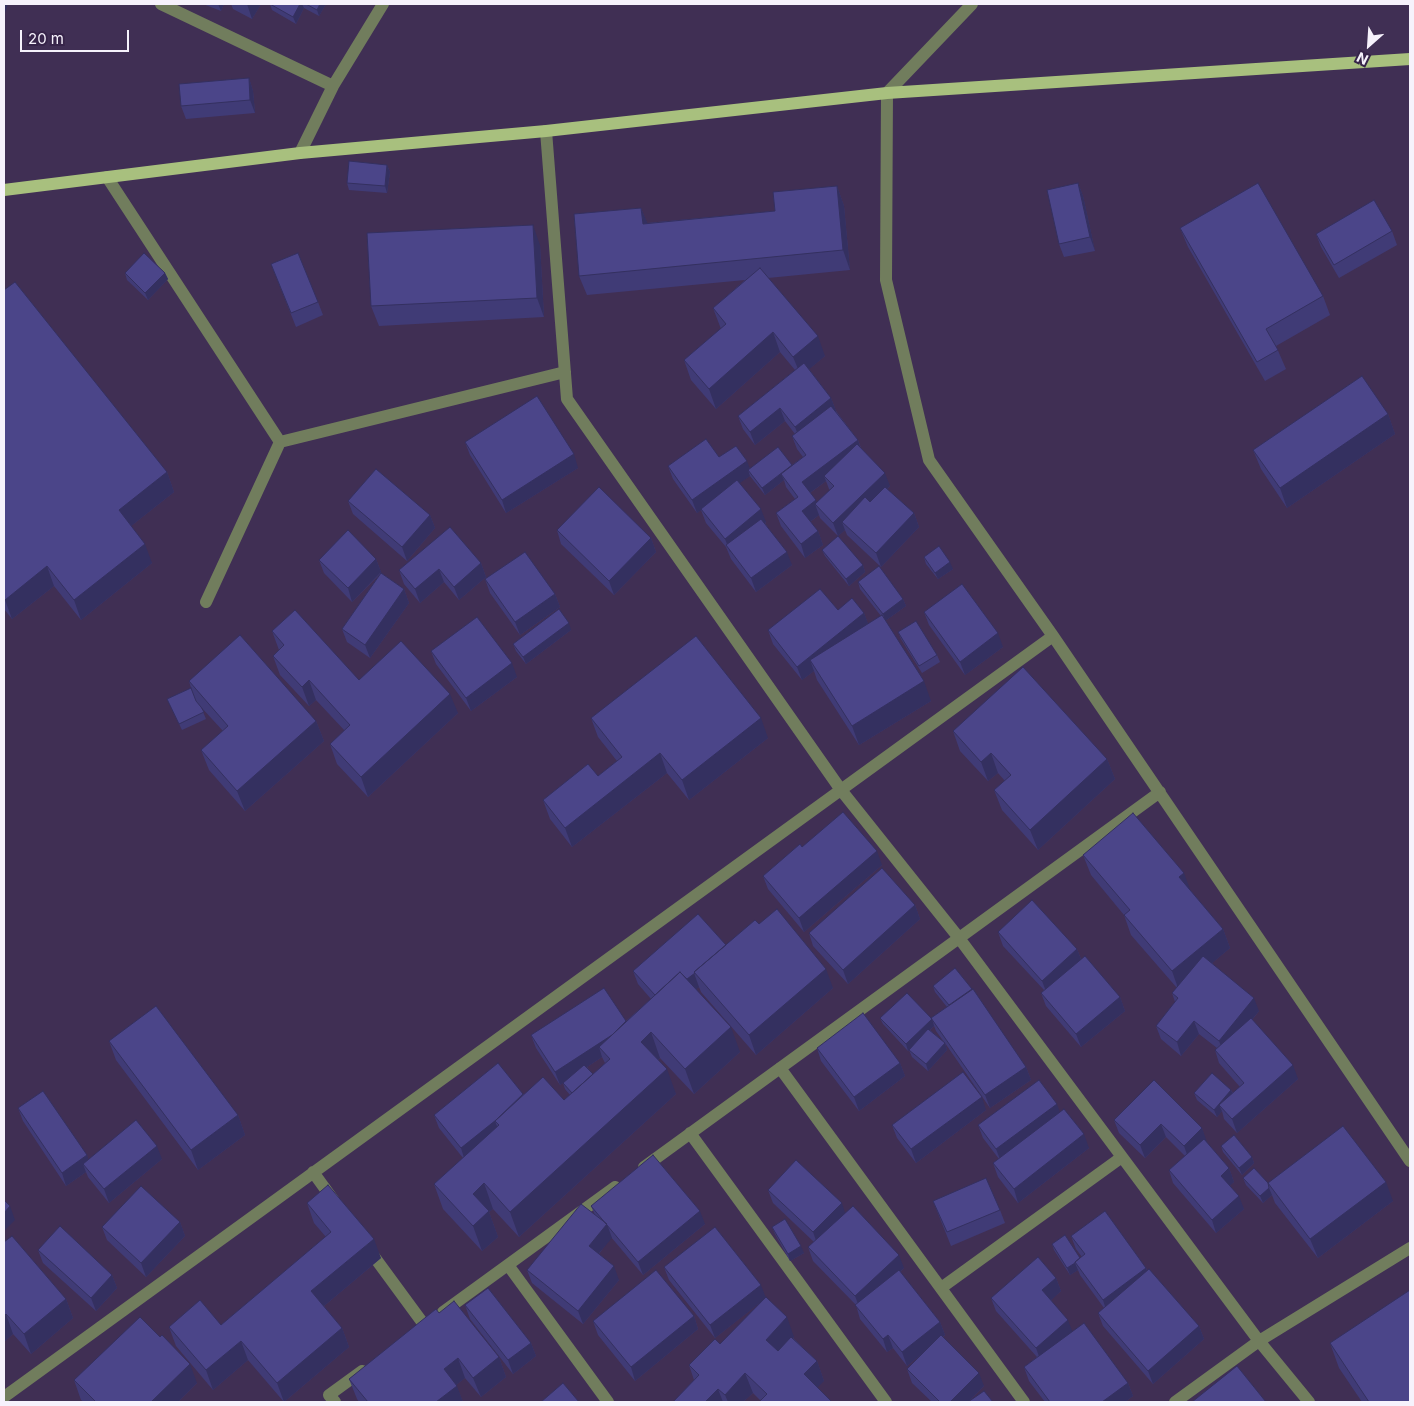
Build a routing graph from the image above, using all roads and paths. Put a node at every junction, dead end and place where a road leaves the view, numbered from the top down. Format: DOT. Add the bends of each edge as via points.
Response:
graph roads {
  1 [pos="161,4"];
  2 [pos="383,4"];
  3 [pos="972,4"];
  4 [pos="1410,59"];
  5 [pos="334,86"];
  6 [pos="887,93"];
  7 [pos="546,131"];
  8 [pos="300,153"];
  9 [pos="107,177"];
  10 [pos="4,190"];
  11 [pos="565,372"];
  12 [pos="280,442"];
  13 [pos="206,602"];
  14 [pos="1053,636"];
  15 [pos="841,790"];
  16 [pos="1160,792"];
  17 [pos="959,938"];
  18 [pos="780,1068"];
  19 [pos="690,1134"];
  20 [pos="1122,1157"];
  21 [pos="1410,1161"];
  22 [pos="313,1172"];
  23 [pos="342,1213"];
  24 [pos="360,1237"];
  25 [pos="1410,1248"];
  26 [pos="508,1265"];
  27 [pos="941,1288"];
  28 [pos="1259,1341"];
  29 [pos="369,1366"];
  30 [pos="4,1397"];
  31 [pos="335,1402"];
  32 [pos="608,1402"];
  33 [pos="886,1402"];
  34 [pos="1024,1402"];
  35 [pos="1175,1402"];
  36 [pos="1309,1402"];
  1 -- 5 [label="street"];
  2 -- 5 [label="street"];
  3 -- 6 [label="street"];
  4 -- 6 [label="main road"];
  5 -- 8 [label="street"];
  6 -- 7 [label="main road"];
  6 -- 14 [label="street" via="886,280 929,460"];
  7 -- 8 [label="main road"];
  7 -- 11 [label="street"];
  8 -- 9 [label="main road"];
  9 -- 10 [label="main road"];
  9 -- 12 [label="street"];
  11 -- 12 [label="street"];
  11 -- 15 [label="street" via="567,399"];
  12 -- 13 [label="street"];
  14 -- 15 [label="street"];
  14 -- 16 [label="street"];
  15 -- 17 [label="street"];
  15 -- 22 [label="street"];
  16 -- 17 [label="street"];
  16 -- 21 [label="street"];
  17 -- 18 [label="street"];
  17 -- 20 [label="street"];
  18 -- 19 [label="street"];
  18 -- 27 [label="street"];
  19 -- 26 [label="street"];
  19 -- 33 [label="street"];
  20 -- 27 [label="street"];
  20 -- 28 [label="street"];
  22 -- 23 [label="street"];
  22 -- 30 [label="street"];
  24 -- 26 [label="street" via="421,1329"];
  25 -- 28 [label="street"];
  26 -- 32 [label="street"];
  27 -- 34 [label="street"];
  28 -- 35 [label="street"];
  28 -- 36 [label="street"];
  29 -- 31 [label="street" via="330,1394"];
}
